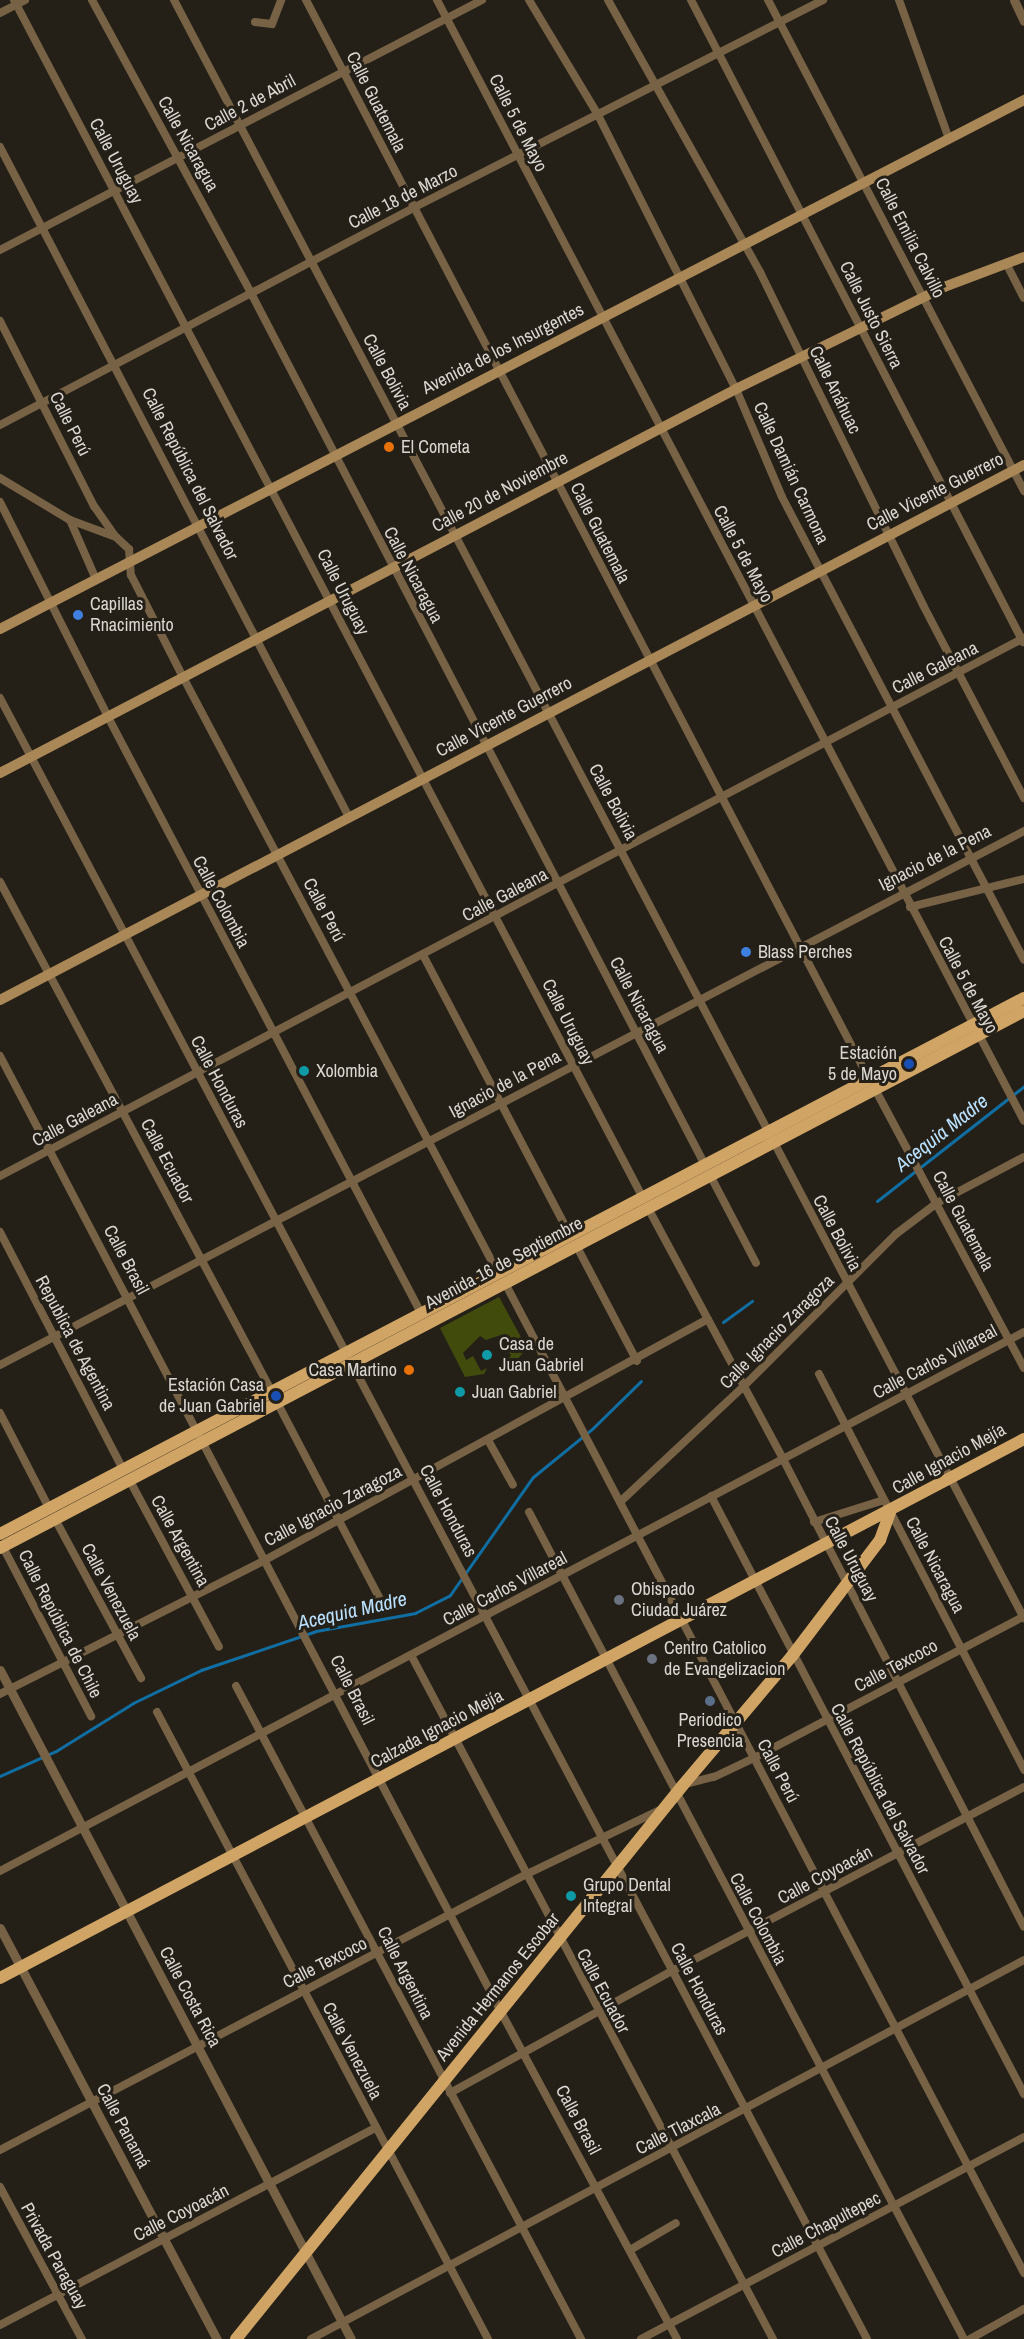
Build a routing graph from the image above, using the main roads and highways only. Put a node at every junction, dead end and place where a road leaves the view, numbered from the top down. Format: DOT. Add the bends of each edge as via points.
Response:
graph roads {
  1 [pos="1024,100"];
  2 [pos="1024,257"];
  3 [pos="1024,465"];
  4 [pos="0,629"];
  5 [pos="0,773"];
  6 [pos="1024,998"];
  7 [pos="0,1000"];
  8 [pos="1024,1011"];
  9 [pos="975,1030"];
  10 [pos="502,1278"];
  11 [pos="1024,1439"];
  12 [pos="890,1512"];
  13 [pos="52,1514"];
  14 [pos="1,1543"];
  15 [pos="0,1978"];
  16 [pos="236,2339"];
  1 -- 4 [label="main road, Avenida de los Insurgentes" via="198,523"];
  2 -- 5 [label="main road, Calle 20 de Noviembre" via="923,297 736,389"];
  3 -- 7 [label="main road, Calle Vicente Guerrero"];
  6 -- 9 [label="main road, Avenida 16 de Septiembre"];
  8 -- 9 [label="main road, Avenida 16 de Septiembre"];
  9 -- 10 [label="main road, Avenida 16 de Septiembre"];
  10 -- 13 [label="main road, Avenida 16 de Septiembre" via="353,1364 204,1443 130,1481"];
  10 -- 13 [label="main road, Avenida 16 de Septiembre" via="421,1313 197,1430 123,1469"];
  11 -- 12 [label="main road, Calle Ignacio Mejía"];
  12 -- 15 [label="main road, Calzada Ignacio Mejía"];
  12 -- 16 [label="main road, Avenida Hermanos Escobar" via="880,1540 792,1656 501,2012 447,2087 387,2149"];
  13 -- 14 [label="main road, Avenida 16 de Septiembre"];
}
